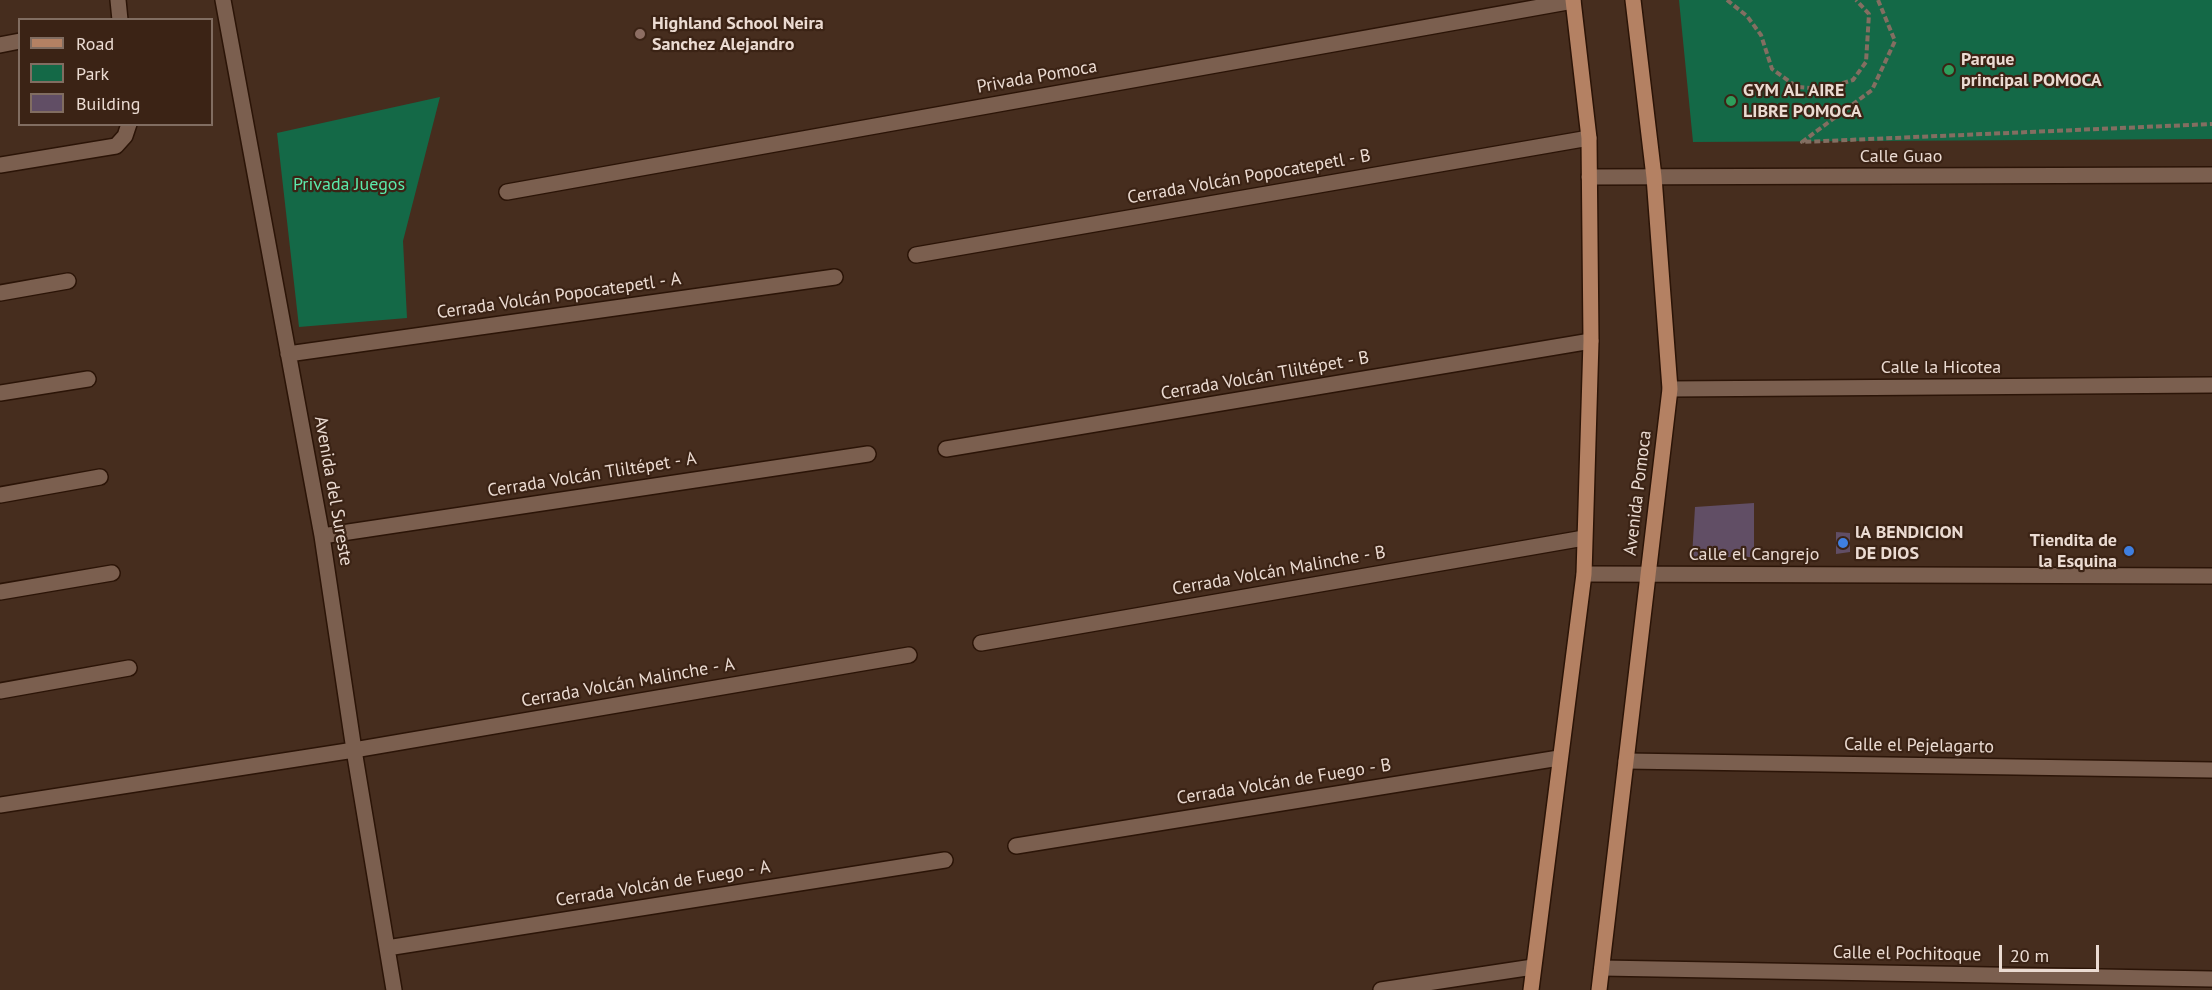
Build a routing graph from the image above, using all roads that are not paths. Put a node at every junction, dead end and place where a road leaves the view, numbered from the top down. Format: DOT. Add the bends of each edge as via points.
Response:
graph roads {
  1 [pos="118,0"];
  2 [pos="224,0"];
  3 [pos="1573,0"];
  4 [pos="1633,0"];
  5 [pos="120,18"];
  6 [pos="18,41"];
  7 [pos="0,45"];
  8 [pos="128,126"];
  9 [pos="1589,138"];
  10 [pos="0,165"];
  11 [pos="2212,175"];
  12 [pos="1589,177"];
  13 [pos="1654,177"];
  14 [pos="507,192"];
  15 [pos="916,255"];
  16 [pos="835,277"];
  17 [pos="68,281"];
  18 [pos="0,293"];
  19 [pos="1591,341"];
  20 [pos="288,354"];
  21 [pos="88,379"];
  22 [pos="2212,385"];
  23 [pos="1670,389"];
  24 [pos="0,393"];
  25 [pos="946,450"];
  26 [pos="868,454"];
  27 [pos="100,477"];
  28 [pos="0,495"];
  29 [pos="322,536"];
  30 [pos="1584,538"];
  31 [pos="112,573"];
  32 [pos="1584,574"];
  33 [pos="1648,574"];
  34 [pos="2212,576"];
  35 [pos="0,592"];
  36 [pos="981,643"];
  37 [pos="909,655"];
  38 [pos="129,668"];
  39 [pos="0,691"];
  40 [pos="354,750"];
  41 [pos="1559,758"];
  42 [pos="1626,761"];
  43 [pos="2212,770"];
  44 [pos="0,805"];
  45 [pos="1016,846"];
  46 [pos="945,860"];
  47 [pos="387,948"];
  48 [pos="1533,967"];
  49 [pos="1602,968"];
  50 [pos="2212,979"];
  51 [pos="394,990"];
  52 [pos="1381,990"];
  53 [pos="1531,990"];
  54 [pos="1599,990"];
  1 -- 5 [label="street"];
  2 -- 20 [label="street, Avenida del Sureste"];
  3 -- 9 [label="main road"];
  3 -- 14 [label="street, Privada Pomoca"];
  4 -- 13 [label="main road, Avenida Pomoca"];
  6 -- 7 [label="street"];
  8 -- 10 [label="street" via="116,146"];
  9 -- 12 [label="main road"];
  9 -- 15 [label="street, Cerrada Volcán Popocatepetl - B"];
  11 -- 13 [label="street, Calle Guao"];
  12 -- 13 [label="street, Calle Guao"];
  12 -- 19 [label="main road"];
  13 -- 23 [label="main road, Avenida Pomoca"];
  16 -- 20 [label="street, Cerrada Volcán Popocatepetl - A"];
  17 -- 18 [label="street"];
  19 -- 25 [label="street, Cerrada Volcán Tliltépet - B"];
  19 -- 30 [label="main road"];
  20 -- 29 [label="street, Avenida del Sureste"];
  21 -- 24 [label="street"];
  22 -- 23 [label="street, Calle la Hicotea"];
  23 -- 33 [label="main road, Avenida Pomoca"];
  26 -- 29 [label="street, Cerrada Volcán Tliltépet - A"];
  27 -- 28 [label="street"];
  29 -- 40 [label="street, Avenida del Sureste"];
  30 -- 32 [label="main road"];
  30 -- 36 [label="street, Cerrada Volcán Malinche - B"];
  31 -- 35 [label="street"];
  32 -- 33 [label="street, Calle el Cangrejo"];
  32 -- 41 [label="main road"];
  33 -- 34 [label="street, Calle el Cangrejo"];
  33 -- 42 [label="main road, Avenida Pomoca"];
  37 -- 40 [label="street, Cerrada Volcán Malinche - A"];
  38 -- 39 [label="street"];
  40 -- 44 [label="street, Cerrada Volcán Malinche - A"];
  40 -- 47 [label="street, Avenida del Sureste"];
  41 -- 45 [label="street, Cerrada Volcán de Fuego - B"];
  41 -- 48 [label="main road"];
  42 -- 43 [label="street, Calle el Pejelagarto"];
  42 -- 49 [label="main road, Avenida Pomoca"];
  46 -- 47 [label="street, Cerrada Volcán de Fuego - A"];
  47 -- 51 [label="street, Avenida del Sureste"];
  48 -- 52 [label="street"];
  48 -- 53 [label="main road"];
  49 -- 50 [label="street, Calle el Pochitoque"];
  49 -- 54 [label="main road, Avenida Pomoca"];
}
